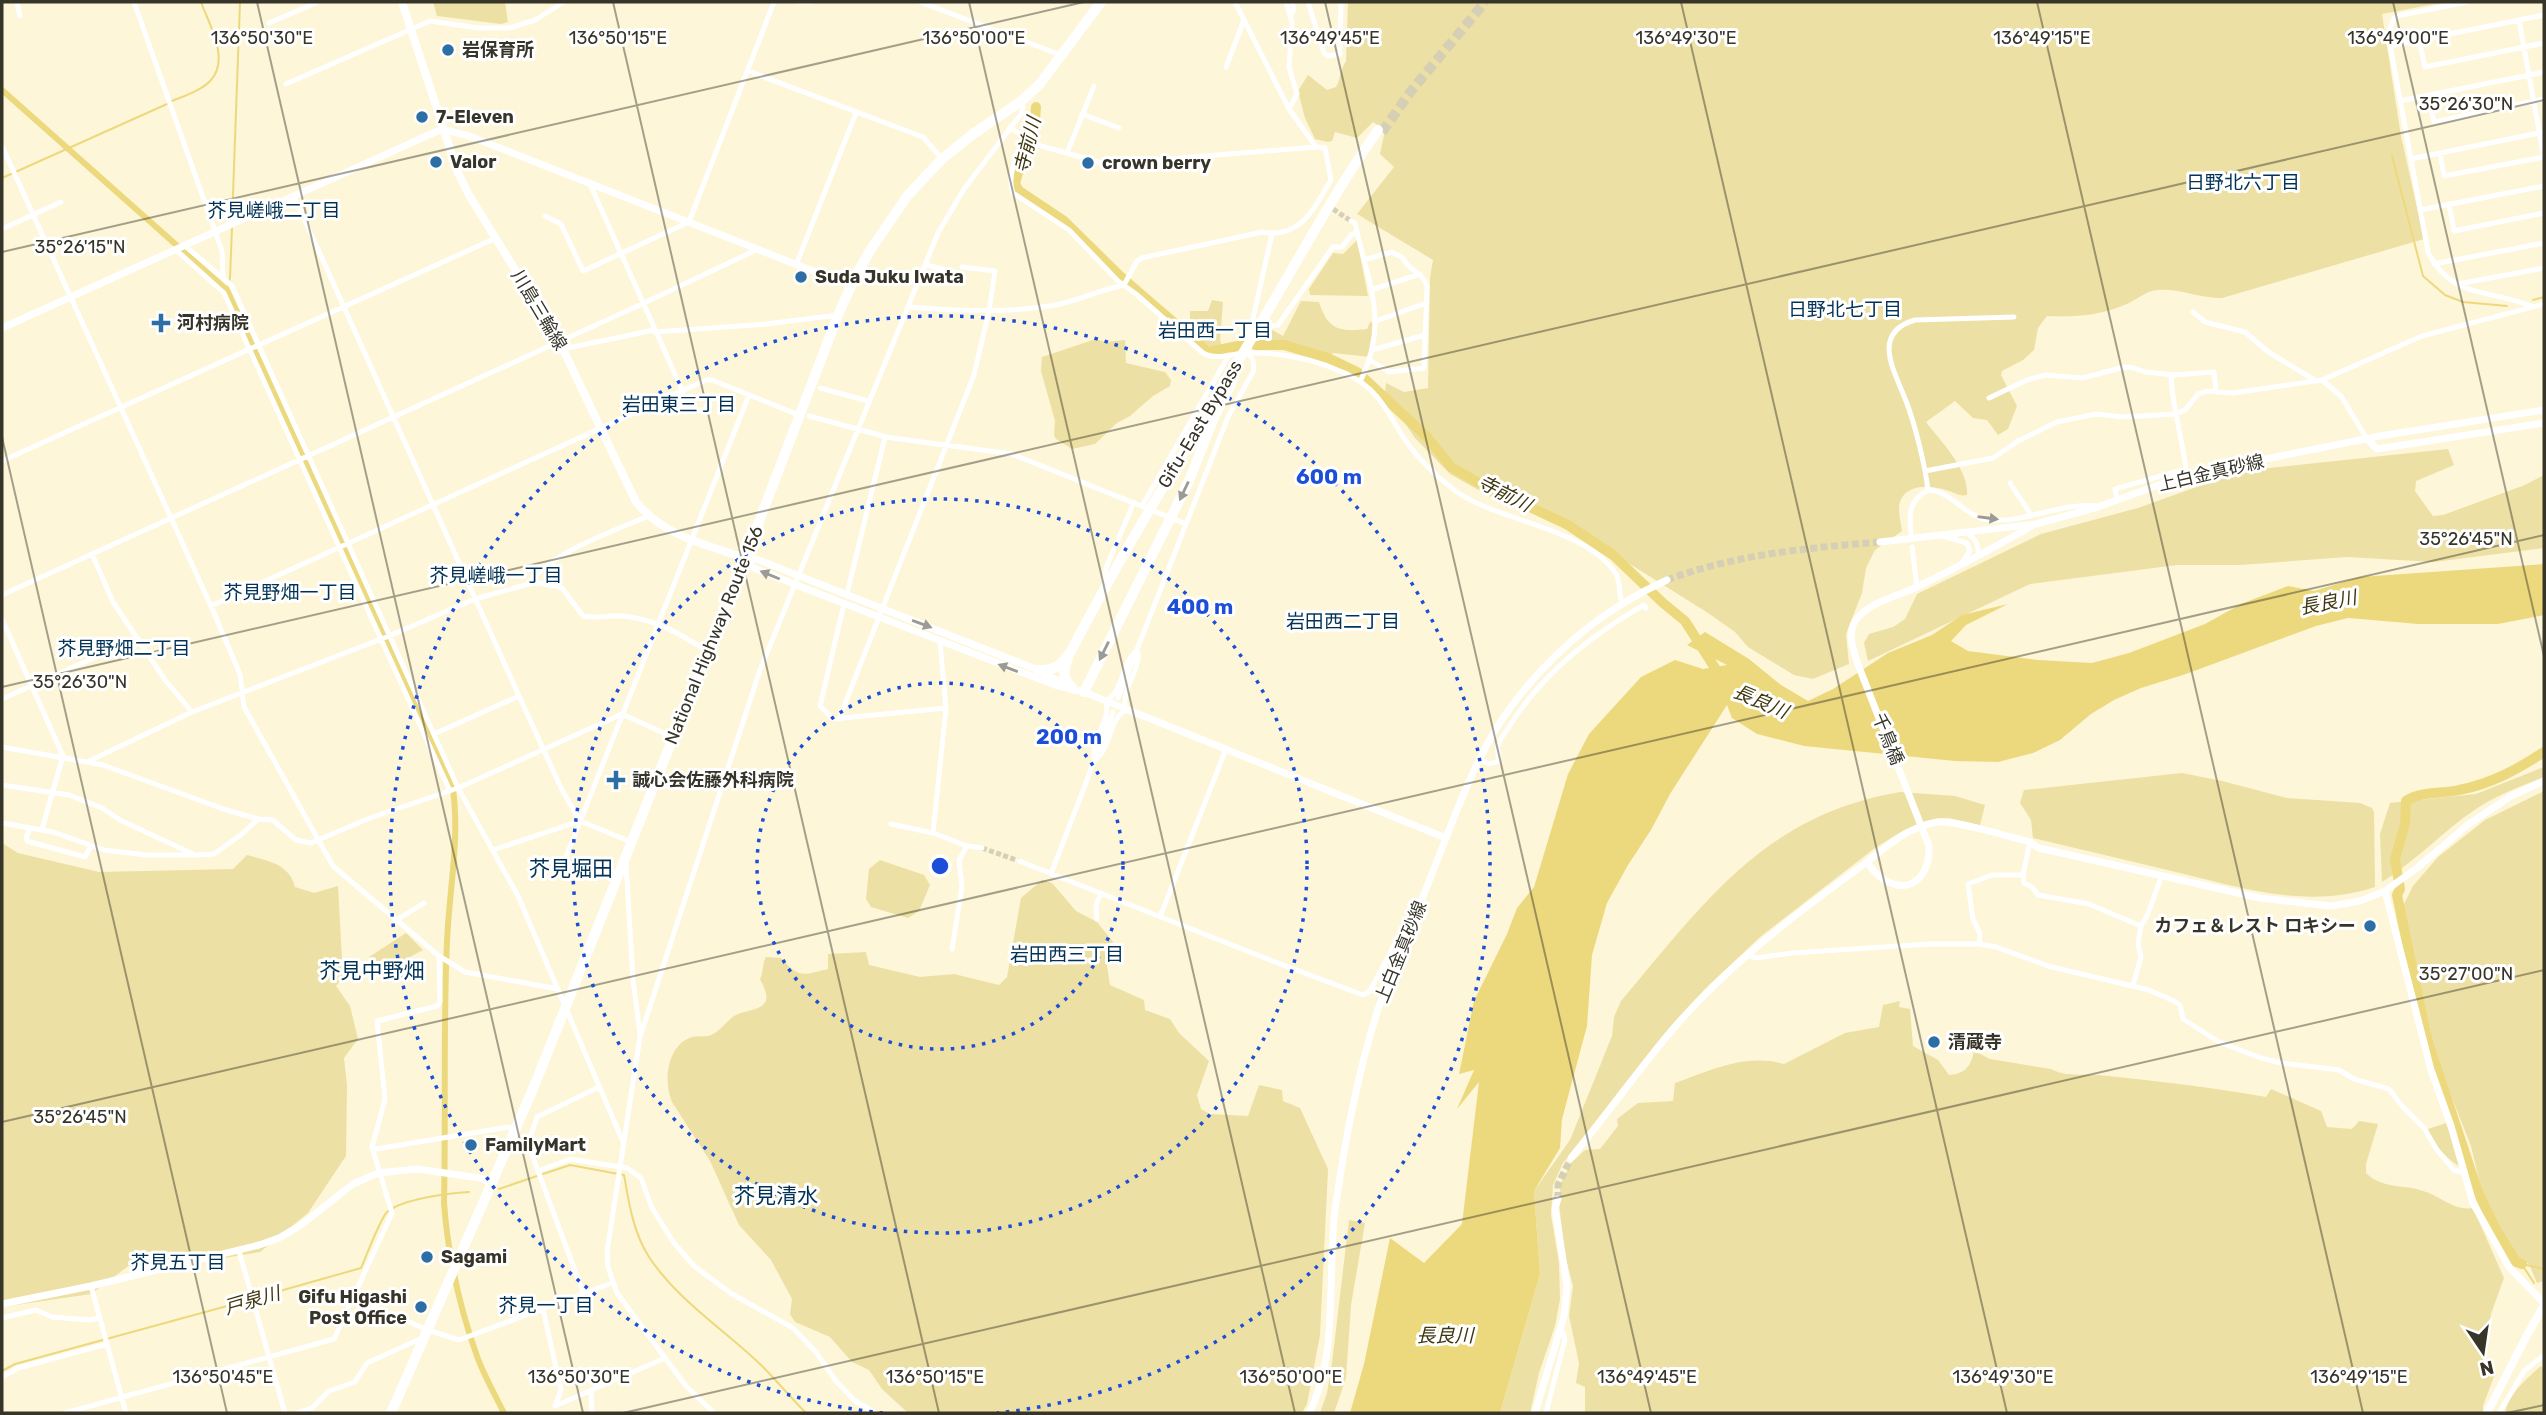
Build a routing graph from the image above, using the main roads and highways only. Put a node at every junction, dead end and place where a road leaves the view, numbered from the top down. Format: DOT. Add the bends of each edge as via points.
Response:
graph roads {
  1 [pos="402,2"];
  2 [pos="1101,2"];
  3 [pos="744,558"];
  4 [pos="1070,653"];
  5 [pos="1038,670"];
  6 [pos="1073,689"];
  7 [pos="1084,692"];
  8 [pos="2544,1305"];
  9 [pos="2488,1411"];
  10 [pos="391,1413"];
  1 -- 3 [label="main road, 川島三輪線" via="458,173 561,345 636,502 671,533"];
  2 -- 3 [label="highway, National Highway Route 156" via="1039,85 942,159 908,195 871,249 838,315 805,416"];
  3 -- 10 [label="highway, National Highway Route 156" via="566,1008"];
  4 -- 5 [label="highway" via="1059,666"];
  4 -- 6 [label="highway" via="1064,676"];
  4 -- 7 [label="highway, Gifu-East Bypass, one-way" via="1110,570 1341,183 1380,131 1241,365"];
  8 -- 9 [label="main road"];
}
